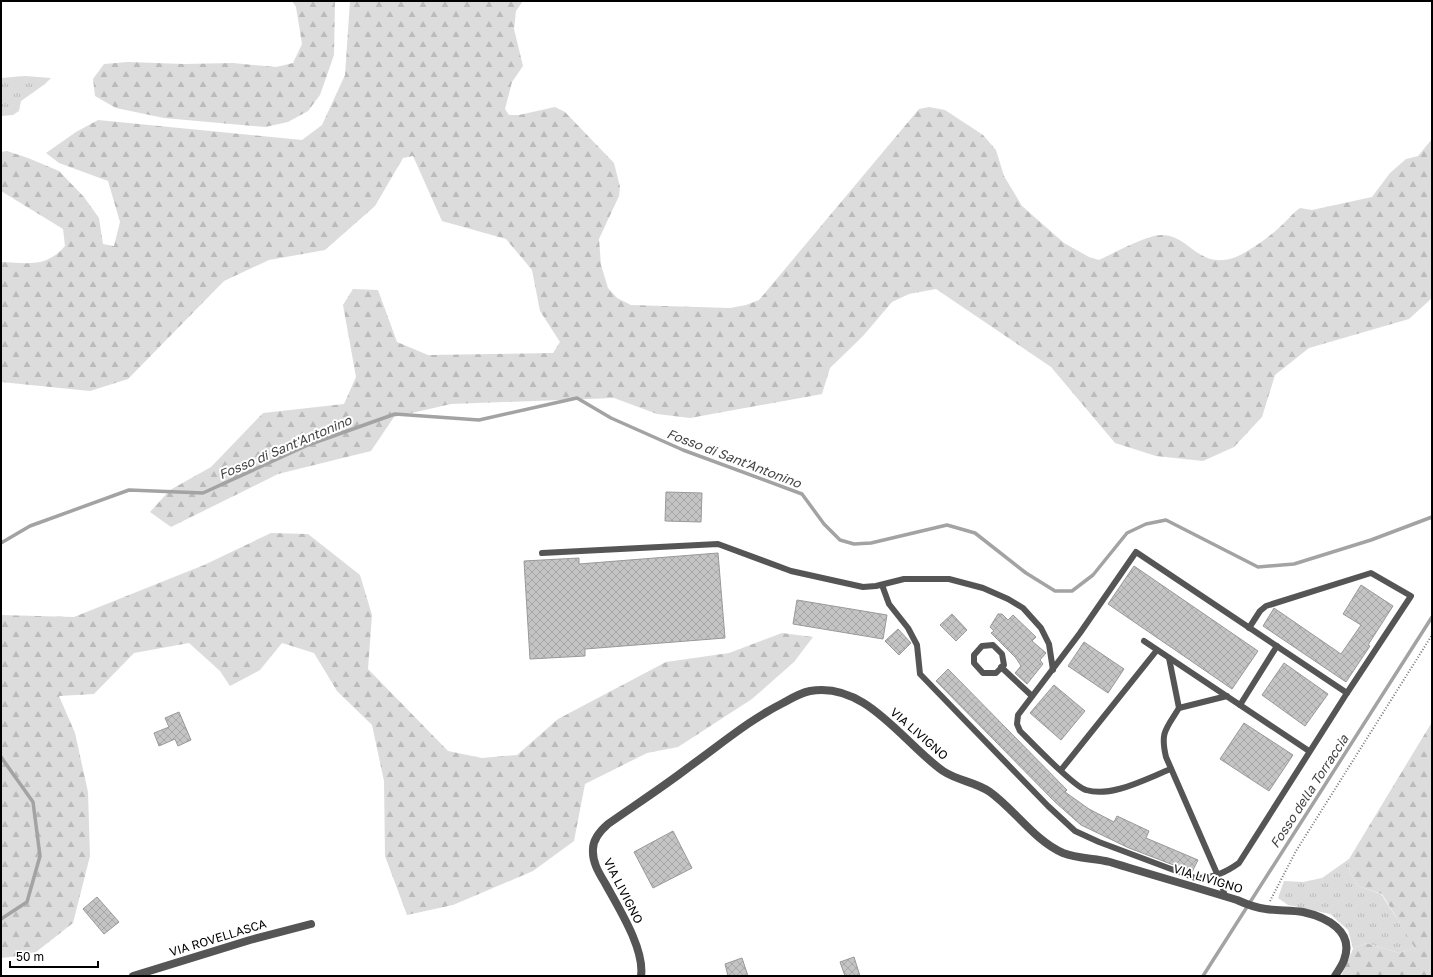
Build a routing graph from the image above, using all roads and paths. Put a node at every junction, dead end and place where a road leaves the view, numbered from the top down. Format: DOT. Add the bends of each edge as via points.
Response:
graph roads {
  1 [pos="542,553"];
  2 [pos="882,584"];
  3 [pos="1249,628"];
  4 [pos="1432,635"];
  5 [pos="1144,641"];
  6 [pos="1277,646"];
  7 [pos="1157,650"];
  8 [pos="1169,658"];
  9 [pos="1001,667"];
  10 [pos="1052,670"];
  11 [pos="1347,693"];
  12 [pos="1032,696"];
  13 [pos="1227,696"];
  14 [pos="1240,705"];
  15 [pos="1179,708"];
  16 [pos="1309,751"];
  17 [pos="1171,769"];
  18 [pos="1061,770"];
  19 [pos="1218,875"];
  20 [pos="1225,897"];
  21 [pos="1266,909"];
  22 [pos="311,924"];
  23 [pos="133,976"];
  24 [pos="642,976"];
  25 [pos="1335,976"];
  1 -- 2 [label="lane" via="718,544 791,570 863,587"];
  2 -- 10 [label="lane" via="904,580 949,579 1008,598 1023,608 1041,628 1049,644"];
  2 -- 19 [label="lane" via="889,604 908,628 917,645 920,674 1075,831 1196,878"];
  3 -- 6 [label="lane"];
  3 -- 10 [label="lane" via="1136,552"];
  3 -- 11 [label="lane" via="1260,610 1266,606 1371,573 1410,596"];
  4 -- 21 [label="path" via="1296,851"];
  5 -- 7 [label="lane"];
  6 -- 11 [label="lane"];
  6 -- 14 [label="lane"];
  7 -- 8 [label="lane"];
  7 -- 18 [label="lane"];
  8 -- 13 [label="lane"];
  8 -- 15 [label="lane"];
  9 -- 9 [label="lane" via="1004,665 1002,654 993,646 982,646 974,655 974,663 983,673 996,673"];
  9 -- 12 [label="lane"];
  10 -- 12 [label="lane"];
  11 -- 16 [label="lane"];
  12 -- 18 [label="lane" via="1018,715 1020,731"];
  13 -- 14 [label="lane"];
  13 -- 15 [label="lane"];
  14 -- 16 [label="lane"];
  15 -- 17 [label="lane" via="1165,730 1163,740"];
  16 -- 19 [label="lane" via="1239,863"];
  17 -- 18 [label="lane" via="1123,788 1095,792 1080,788"];
  17 -- 19 [label="lane"];
  19 -- 20 [label="lane"];
  20 -- 21 [label="street, VIA LIVIGNO"];
  20 -- 24 [label="street, VIA LIVIGNO" via="1057,850 985,789 950,775 931,762 860,700 846,693 811,691 801,693 765,712 608,824 596,837 592,850 594,859 640,953"];
  21 -- 25 [label="street, VIA LIVIGNO" via="1302,912 1331,921 1344,936 1346,954"];
  22 -- 23 [label="street, VIA ROVELLASCA"];
}
